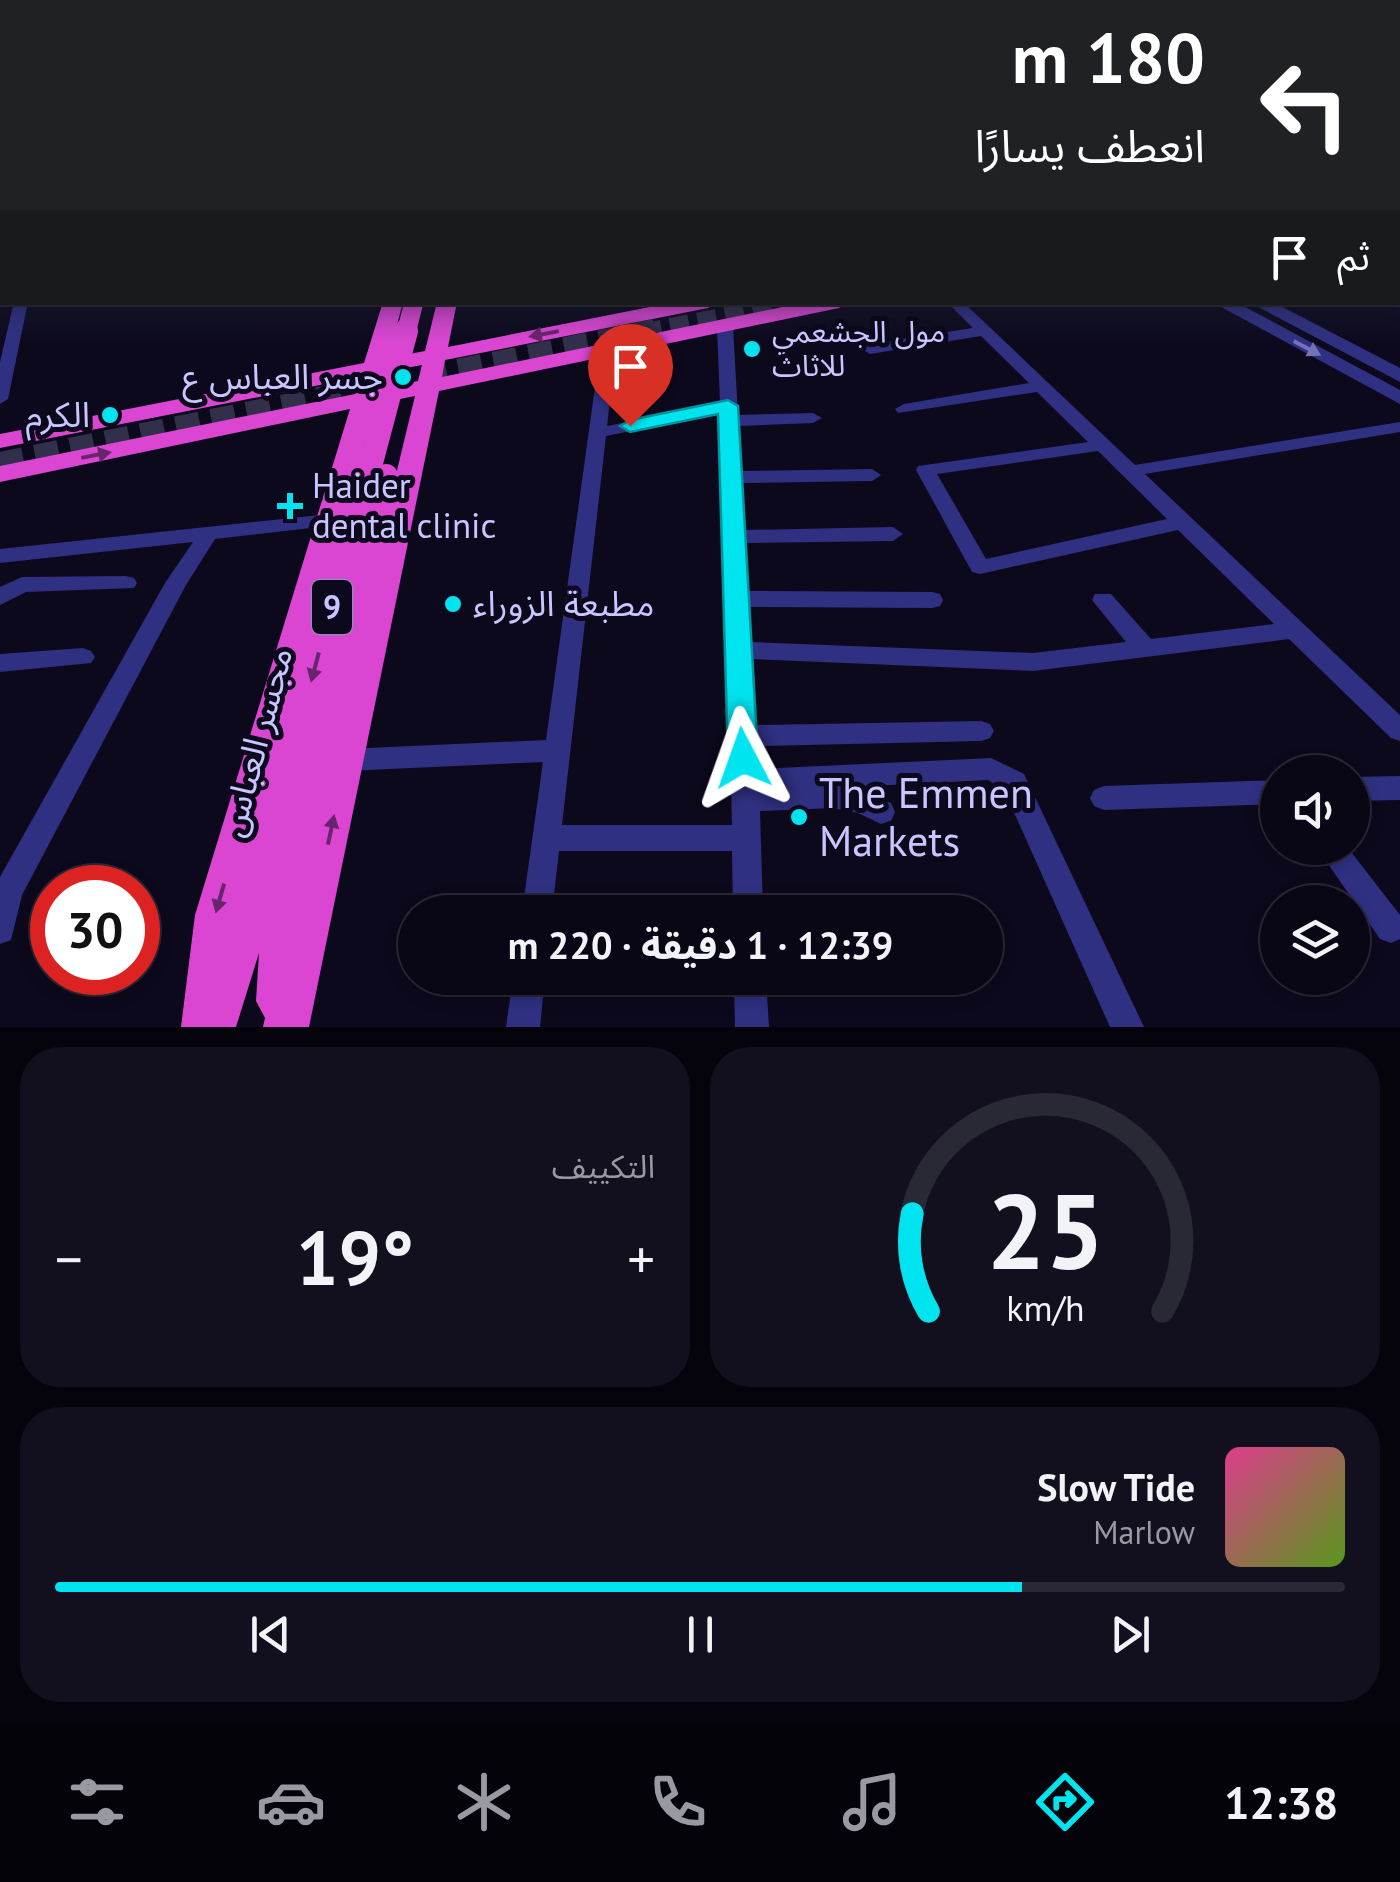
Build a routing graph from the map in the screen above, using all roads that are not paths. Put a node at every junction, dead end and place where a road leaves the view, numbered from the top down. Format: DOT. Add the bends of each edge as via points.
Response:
graph roads {
  1 [pos="20,305"];
  2 [pos="392,305"];
  3 [pos="413,305"];
  4 [pos="684,305"];
  5 [pos="826,305"];
  6 [pos="957,305"];
  7 [pos="1227,305"];
  8 [pos="1264,305"];
  9 [pos="434,316"];
  10 [pos="725,327"];
  11 [pos="8,328"];
  12 [pos="984,331"];
  13 [pos="382,338"];
  14 [pos="485,345"];
  15 [pos="870,349"];
  16 [pos="608,351"];
  17 [pos="435,355"];
  18 [pos="374,367"];
  19 [pos="1395,369"];
  20 [pos="308,380"];
  21 [pos="1042,386"];
  22 [pos="1400,398"];
  23 [pos="0,399"];
  24 [pos="425,400"];
  25 [pos="904,409"];
  26 [pos="361,411"];
  27 [pos="728,413"];
  28 [pos="813,418"];
  29 [pos="1400,427"];
  30 [pos="597,433"];
  31 [pos="0,441"];
  32 [pos="1103,445"];
  33 [pos="1130,471"];
  34 [pos="0,474"];
  35 [pos="872,475"];
  36 [pos="730,478"];
  37 [pos="330,520"];
  38 [pos="1184,522"];
  39 [pos="209,533"];
  40 [pos="893,534"];
  41 [pos="733,537"];
  42 [pos="0,556"];
  43 [pos="126,583"];
  44 [pos="0,597"];
  45 [pos="735,599"];
  46 [pos="932,600"];
  47 [pos="1103,600"];
  48 [pos="1294,630"];
  49 [pos="737,650"];
  50 [pos="1147,650"];
  51 [pos="83,657"];
  52 [pos="0,664"];
  53 [pos="1400,731"];
  54 [pos="981,732"];
  55 [pos="741,736"];
  56 [pos="558,750"];
  57 [pos="346,760"];
  58 [pos="1400,788"];
  59 [pos="1370,789"];
  60 [pos="746,790"];
  61 [pos="1260,793"];
  62 [pos="1104,798"];
  63 [pos="881,812"];
  64 [pos="546,838"];
  65 [pos="745,838"];
  66 [pos="1345,865"];
  67 [pos="539,895"];
  68 [pos="747,895"];
  69 [pos="266,909"];
  70 [pos="1391,928"];
  71 [pos="0,929"];
  72 [pos="527,995"];
  73 [pos="751,995"];
  74 [pos="204,1027"];
  75 [pos="215,1027"];
  76 [pos="282,1027"];
  77 [pos="523,1027"];
  78 [pos="752,1027"];
  79 [pos="1127,1027"];
  1 -- 11 [label="street"];
  2 -- 13 [label="highway"];
  3 -- 69 [label="highway, مجسر العباس / 9, one-way, bridge"];
  4 -- 14 [label="highway, one-way"];
  5 -- 10 [label="highway"];
  6 -- 12 [label="street"];
  7 -- 22 [label="street, one-way"];
  8 -- 19 [label="street"];
  9 -- 14 [label="highway" via="453,342"];
  9 -- 17 [label="highway"];
  9 -- 69 [label="highway, مجسر العباس / 9, bridge"];
  10 -- 16 [label="highway"];
  10 -- 27 [label="street"];
  11 -- 23 [label="street"];
  12 -- 15 [label="street"];
  12 -- 21 [label="street"];
  13 -- 18 [label="highway"];
  13 -- 20 [label="highway" via="364,357"];
  14 -- 17 [label="highway"];
  16 -- 24 [label="highway" via="478,378"];
  16 -- 30 [label="street"];
  17 -- 18 [label="highway"];
  17 -- 24 [label="highway"];
  18 -- 20 [label="highway"];
  18 -- 26 [label="highway"];
  20 -- 31 [label="highway"];
  21 -- 25 [label="street"];
  21 -- 32 [label="street"];
  24 -- 26 [label="highway"];
  24 -- 57 [label="highway"];
  34 -- 26 [label="highway, one-way" via="314,411"];
  26 -- 37 [label="highway"];
  27 -- 28 [label="street"];
  27 -- 30 [label="street"];
  27 -- 36 [label="street"];
  29 -- 33 [label="street"];
  30 -- 56 [label="street"];
  32 -- 33 [label="street"];
  32 -- 38 [label="street" via="925,470 980,568"];
  33 -- 38 [label="street"];
  35 -- 36 [label="street"];
  36 -- 41 [label="street"];
  37 -- 39 [label="street"];
  37 -- 74 [label="highway, one-way" via="216,915"];
  38 -- 48 [label="street"];
  39 -- 42 [label="street"];
  39 -- 71 [label="street" via="8,892"];
  40 -- 41 [label="street"];
  41 -- 45 [label="street"];
  43 -- 44 [label="street" via="22,585"];
  45 -- 46 [label="street"];
  45 -- 49 [label="street"];
  47 -- 50 [label="street"];
  48 -- 50 [label="street"];
  48 -- 53 [label="street"];
  49 -- 50 [label="street" via="1033,662"];
  49 -- 55 [label="street"];
  51 -- 52 [label="street"];
  54 -- 55 [label="street"];
  55 -- 60 [label="street"];
  56 -- 57 [label="street"];
  56 -- 64 [label="street"];
  76 -- 57 [label="highway, one-way"];
  58 -- 59 [label="street"];
  60 -- 63 [label="street" via="838,796"];
  60 -- 65 [label="street"];
  60 -- 79 [label="street" via="991,769 1005,774"];
  61 -- 62 [label="street"];
  64 -- 65 [label="street"];
  64 -- 67 [label="street"];
  65 -- 68 [label="street"];
  66 -- 70 [label="street"];
  69 -- 75 [label="highway, 9"];
  69 -- 76 [label="highway, 9"];
  72 -- 77 [label="street"];
  73 -- 78 [label="street"];
}
